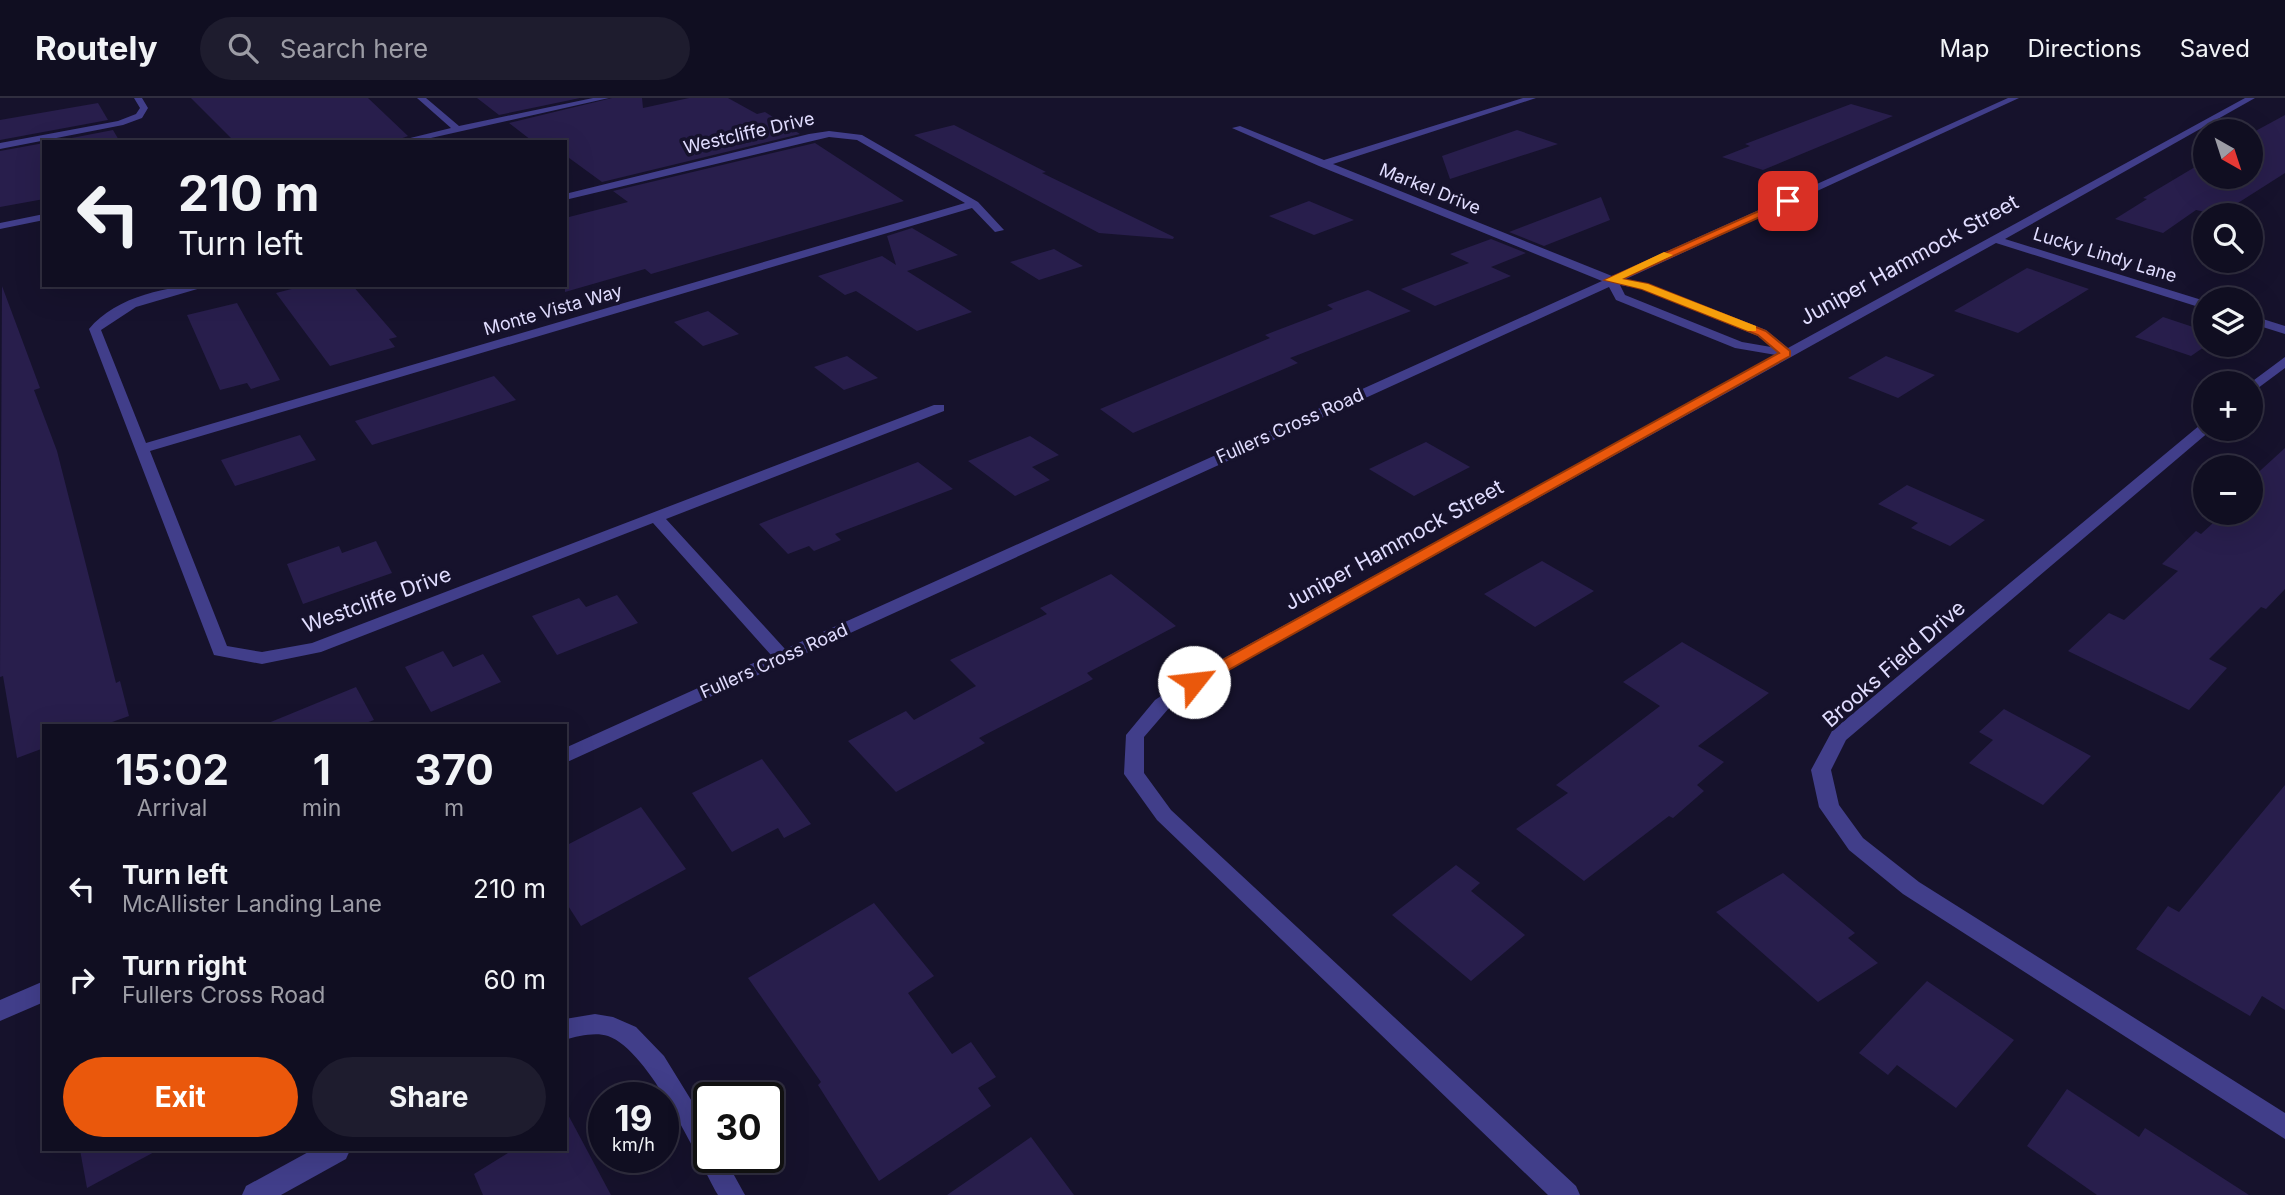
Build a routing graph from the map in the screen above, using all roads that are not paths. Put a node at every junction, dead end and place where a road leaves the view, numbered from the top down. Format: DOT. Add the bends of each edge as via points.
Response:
graph roads {
  1 [pos="138,98"];
  2 [pos="421,98"];
  3 [pos="605,98"];
  4 [pos="1532,98"];
  5 [pos="2015,98"];
  6 [pos="2251,98"];
  7 [pos="1237,128"];
  8 [pos="457,130"];
  9 [pos="409,140"];
  10 [pos="0,146"];
  11 [pos="1322,164"];
  12 [pos="567,197"];
  13 [pos="974,204"];
  14 [pos="42,217"];
  15 [pos="0,226"];
  16 [pos="999,230"];
  17 [pos="1994,239"];
  18 [pos="1611,280"];
  19 [pos="198,287"];
  20 [pos="2193,301"];
  21 [pos="2263,323"];
  22 [pos="2285,330"];
  23 [pos="1786,353"];
  24 [pos="2285,361"];
  25 [pos="2263,379"];
  26 [pos="939,408"];
  27 [pos="2193,439"];
  28 [pos="142,449"];
  29 [pos="656,517"];
  30 [pos="783,657"];
  31 [pos="567,755"];
  32 [pos="42,992"];
  33 [pos="0,1011"];
  34 [pos="567,1029"];
  35 [pos="693,1126"];
  36 [pos="2285,1127"];
  37 [pos="335,1151"];
  38 [pos="720,1173"];
  39 [pos="255,1195"];
  40 [pos="732,1195"];
  41 [pos="1567,1195"];
  1 -- 10 [label="street" via="144,108 139,116"];
  2 -- 8 [label="street"];
  3 -- 8 [label="street"];
  4 -- 11 [label="street"];
  5 -- 18 [label="street, Fullers Cross Road"];
  6 -- 17 [label="street, Juniper Hammock Street"];
  7 -- 11 [label="street, Markel Drive"];
  8 -- 9 [label="street"];
  11 -- 18 [label="street, Markel Drive"];
  12 -- 13 [label="street, Westcliffe Drive" via="830,134 859,138"];
  13 -- 16 [label="street, Westcliffe Drive"];
  13 -- 28 [label="street, Monte Vista Way"];
  14 -- 15 [label="street"];
  17 -- 20 [label="street, Lucky Lindy Lane"];
  17 -- 23 [label="street, Juniper Hammock Street"];
  18 -- 23 [label="street" via="1645,286 1762,333"];
  18 -- 23 [label="street" via="1620,297 1739,345"];
  18 -- 30 [label="street, Fullers Cross Road"];
  19 -- 28 [label="street, Westcliffe Drive" via="127,306 95,329"];
  21 -- 22 [label="street"];
  23 -- 41 [label="street, Juniper Hammock Street" via="1194,682 1163,704 1135,735 1134,774 1164,815"];
  24 -- 25 [label="street"];
  26 -- 29 [label="street, Westcliffe Drive"];
  27 -- 36 [label="street, Brooks Field Drive" via="1839,736 1821,770 1829,807 1856,844 1911,888"];
  28 -- 29 [label="street, Westcliffe Drive" via="220,651 262,658 315,648"];
  29 -- 30 [label="street"];
  30 -- 31 [label="street, Fullers Cross Road"];
  32 -- 33 [label="street"];
  34 -- 35 [label="street" via="580,1025 614,1027 652,1056"];
  37 -- 39 [label="street"];
  38 -- 40 [label="street"];
}
